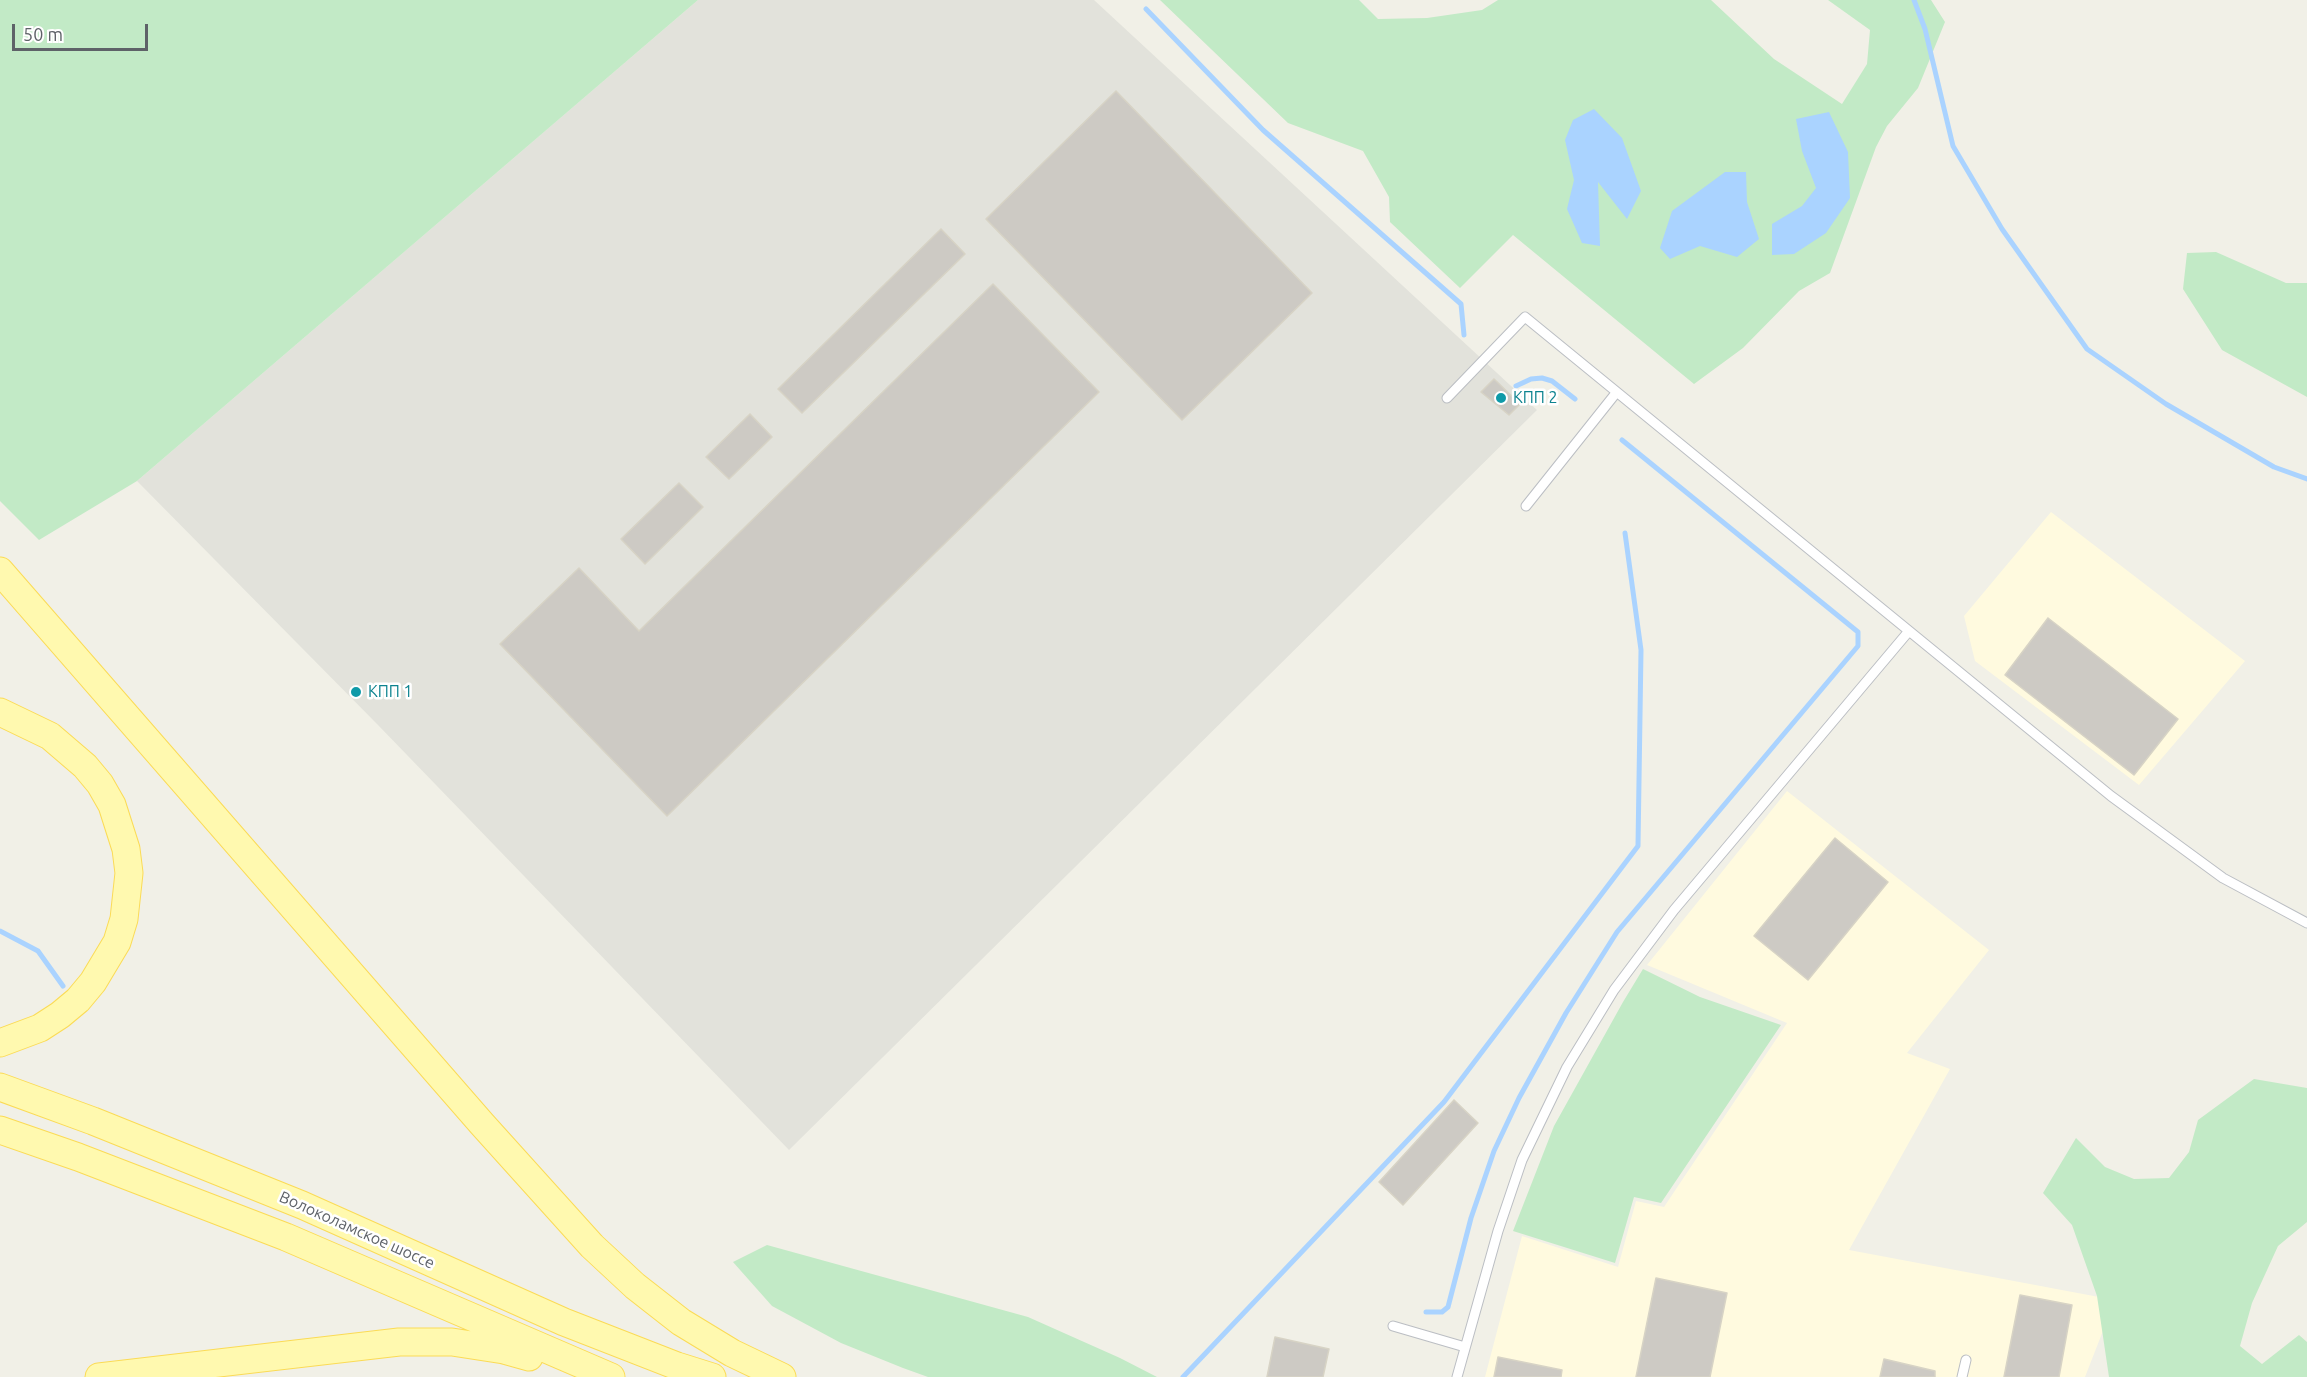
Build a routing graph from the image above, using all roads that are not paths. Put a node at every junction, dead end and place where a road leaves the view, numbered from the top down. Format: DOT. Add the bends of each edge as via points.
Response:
graph roads {
  1 [pos="1616,393"];
  2 [pos="1447,398"];
  3 [pos="1526,506"];
  4 [pos="0,571"];
  5 [pos="1909,631"];
  6 [pos="0,712"];
  7 [pos="2307,923"];
  8 [pos="0,1043"];
  9 [pos="0,1087"];
  10 [pos="0,1130"];
  11 [pos="1393,1326"];
  12 [pos="1465,1347"];
  13 [pos="1966,1360"];
  14 [pos="99,1377"];
  15 [pos="587,1377"];
  16 [pos="611,1377"];
  17 [pos="712,1377"];
  18 [pos="782,1377"];
  19 [pos="1457,1377"];
  20 [pos="1962,1377"];
  1 -- 2 [label="lane" via="1525,317"];
  1 -- 3 [label="lane"];
  1 -- 5 [label="lane"];
  4 -- 18 [label="main road" via="592,1246 681,1323"];
  5 -- 7 [label="lane" via="2177,845 2223,878"];
  5 -- 12 [label="lane" via="1674,910 1614,990 1557,1085 1522,1160"];
  6 -- 8 [label="main road" via="50,736 69,750 100,784 112,805 129,873 117,942 93,982 60,1015 40,1028"];
  9 -- 17 [label="main road, Волоколамское шоссе" via="302,1205 564,1322"];
  10 -- 16 [label="main road, Волоколамское шоссе" via="286,1237"];
  11 -- 12 [label="lane"];
  12 -- 19 [label="lane"];
  13 -- 20 [label="lane"];
  14 -- 15 [label="main road" via="426,1341 504,1350"];
}
